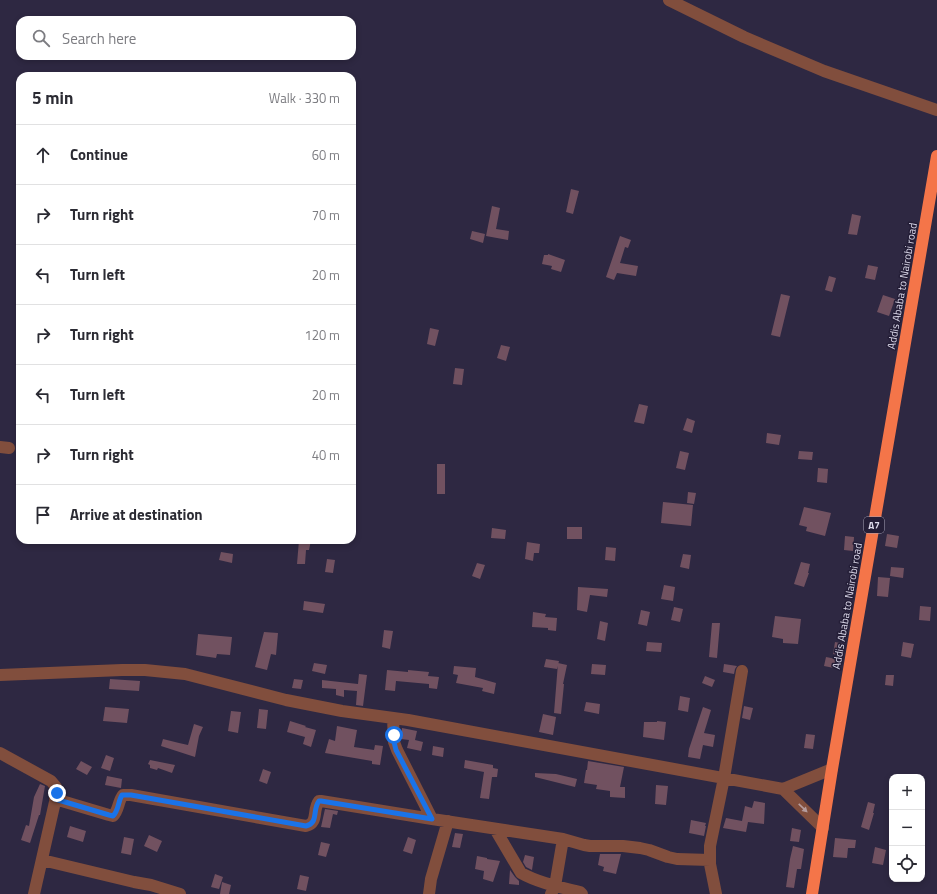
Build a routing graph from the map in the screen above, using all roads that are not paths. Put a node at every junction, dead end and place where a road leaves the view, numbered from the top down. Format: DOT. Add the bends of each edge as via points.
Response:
graph roads {
  1 [pos="669,0"];
  2 [pos="937,110"];
  3 [pos="937,156"];
  4 [pos="742,671"];
  5 [pos="0,675"];
  6 [pos="393,718"];
  7 [pos="0,753"];
  8 [pos="832,769"];
  9 [pos="724,778"];
  10 [pos="783,789"];
  11 [pos="55,799"];
  12 [pos="432,819"];
  13 [pos="448,821"];
  14 [pos="823,828"];
  15 [pos="495,829"];
  16 [pos="563,838"];
  17 [pos="42,860"];
  18 [pos="710,860"];
  19 [pos="553,890"];
  20 [pos="34,894"];
  21 [pos="180,894"];
  22 [pos="429,894"];
  23 [pos="582,894"];
  24 [pos="716,894"];
  25 [pos="812,894"];
  1 -- 2 [label="street" via="744,37 824,71"];
  3 -- 8 [label="highway, Addis Ababa to Nairobi road / A7"];
  4 -- 9 [label="street"];
  5 -- 6 [label="street" via="122,670 185,674 286,700"];
  6 -- 9 [label="street"];
  6 -- 12 [label="street" via="396,750"];
  7 -- 11 [label="street" via="51,781 56,787"];
  8 -- 10 [label="street"];
  8 -- 14 [label="highway, Addis Ababa to Nairobi road / A7"];
  9 -- 10 [label="street"];
  9 -- 18 [label="street" via="710,846"];
  10 -- 14 [label="street, one-way"];
  11 -- 12 [label="street" via="113,816 122,795 131,795 306,826 314,820 315,808 319,801"];
  11 -- 17 [label="street"];
  12 -- 13 [label="street"];
  13 -- 15 [label="street"];
  13 -- 22 [label="street"];
  14 -- 25 [label="highway, Addis Ababa to Nairobi road / A7"];
  15 -- 16 [label="street"];
  15 -- 19 [label="street" via="521,873"];
  16 -- 18 [label="street" via="590,846 640,848 668,858"];
  16 -- 19 [label="street"];
  17 -- 20 [label="street"];
  17 -- 21 [label="street"];
  18 -- 24 [label="street"];
  19 -- 23 [label="street"];
}
